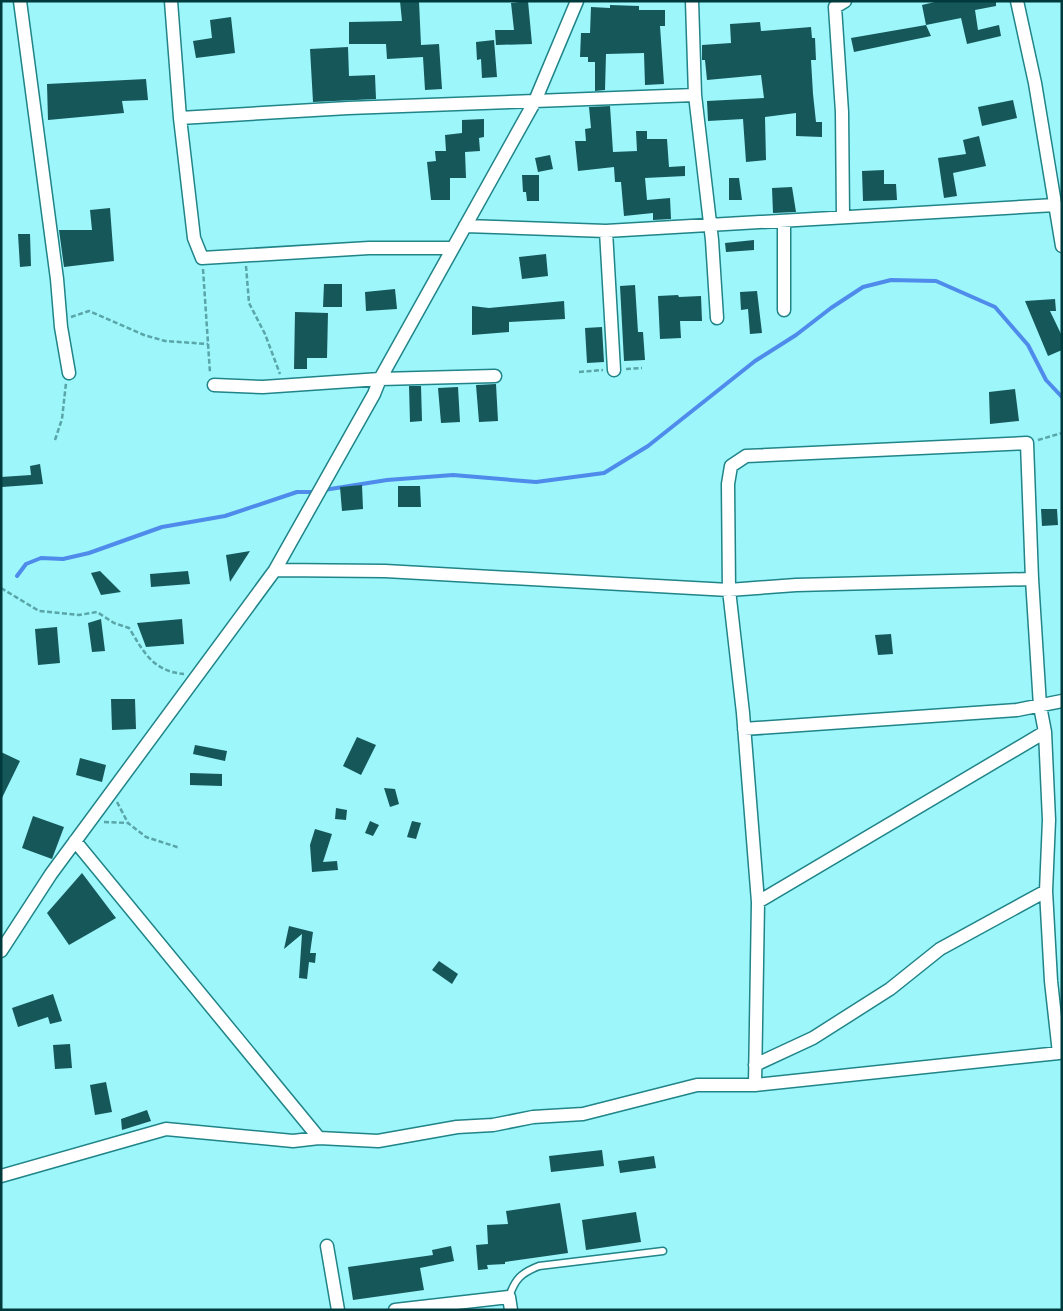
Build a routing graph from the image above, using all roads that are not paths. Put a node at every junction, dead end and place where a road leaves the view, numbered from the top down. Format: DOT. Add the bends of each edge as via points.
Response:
graph roads {
  1 [pos="20,1"];
  2 [pos="170,1"];
  3 [pos="577,1"];
  4 [pos="692,1"];
  5 [pos="844,1"];
  6 [pos="1017,1"];
  7 [pos="695,95"];
  8 [pos="535,101"];
  9 [pos="180,118"];
  10 [pos="1055,205"];
  11 [pos="843,217"];
  12 [pos="784,221"];
  13 [pos="465,226"];
  14 [pos="710,227"];
  15 [pos="606,231"];
  16 [pos="1062,246"];
  17 [pos="451,248"];
  18 [pos="784,310"];
  19 [pos="717,318"];
  20 [pos="614,370"];
  21 [pos="69,373"];
  22 [pos="495,376"];
  23 [pos="380,379"];
  24 [pos="214,385"];
  25 [pos="275,570"];
  26 [pos="1032,579"];
  27 [pos="729,590"];
  28 [pos="1062,701"];
  29 [pos="1040,706"];
  30 [pos="744,729"];
  31 [pos="1045,732"];
  32 [pos="75,841"];
  33 [pos="1046,891"];
  34 [pos="758,902"];
  35 [pos="1,951"];
  36 [pos="1061,1053"];
  37 [pos="755,1065"];
  38 [pos="755,1085"];
  39 [pos="319,1138"];
  40 [pos="1,1176"];
  41 [pos="327,1246"];
  42 [pos="663,1251"];
  43 [pos="510,1304"];
  44 [pos="338,1310"];
  45 [pos="395,1310"];
  1 -- 21 [label="street"];
  2 -- 9 [label="street"];
  3 -- 8 [label="street"];
  4 -- 7 [label="street"];
  5 -- 11 [label="street" via="835,7 842,112"];
  6 -- 10 [label="street" via="1035,83"];
  7 -- 8 [label="street"];
  7 -- 14 [label="street"];
  8 -- 9 [label="street"];
  8 -- 13 [label="street"];
  9 -- 17 [label="street" via="194,238 202,258 369,248"];
  10 -- 11 [label="street"];
  10 -- 16 [label="street"];
  11 -- 12 [label="street"];
  12 -- 14 [label="street"];
  12 -- 18 [label="street"];
  13 -- 15 [label="street"];
  13 -- 17 [label="street"];
  14 -- 15 [label="street"];
  14 -- 19 [label="street"];
  15 -- 20 [label="street"];
  17 -- 23 [label="street"];
  22 -- 23 [label="street"];
  23 -- 24 [label="street" via="263,387"];
  23 -- 25 [label="street"];
  25 -- 27 [label="street" via="385,571"];
  25 -- 32 [label="street"];
  26 -- 27 [label="street"];
  26 -- 27 [label="street" via="1027,443 746,456 732,466 728,484"];
  26 -- 29 [label="street"];
  27 -- 30 [label="street"];
  28 -- 29 [label="street"];
  29 -- 30 [label="street"];
  29 -- 31 [label="street"];
  30 -- 34 [label="street"];
  31 -- 33 [label="street" via="1049,820"];
  31 -- 34 [label="street"];
  32 -- 35 [label="street"];
  32 -- 39 [label="street"];
  33 -- 36 [label="street" via="1051,980"];
  33 -- 37 [label="street" via="940,949 890,989 813,1038"];
  34 -- 37 [label="street"];
  36 -- 38 [label="street"];
  37 -- 38 [label="street"];
  38 -- 39 [label="street" via="697,1085 583,1114 457,1127 378,1141"];
  39 -- 40 [label="street" via="293,1141 166,1128"];
  41 -- 44 [label="street"];
  42 -- 43 [label="lane" via="539,1266 523,1272 514,1282"];
  43 -- 45 [label="street"];
}
